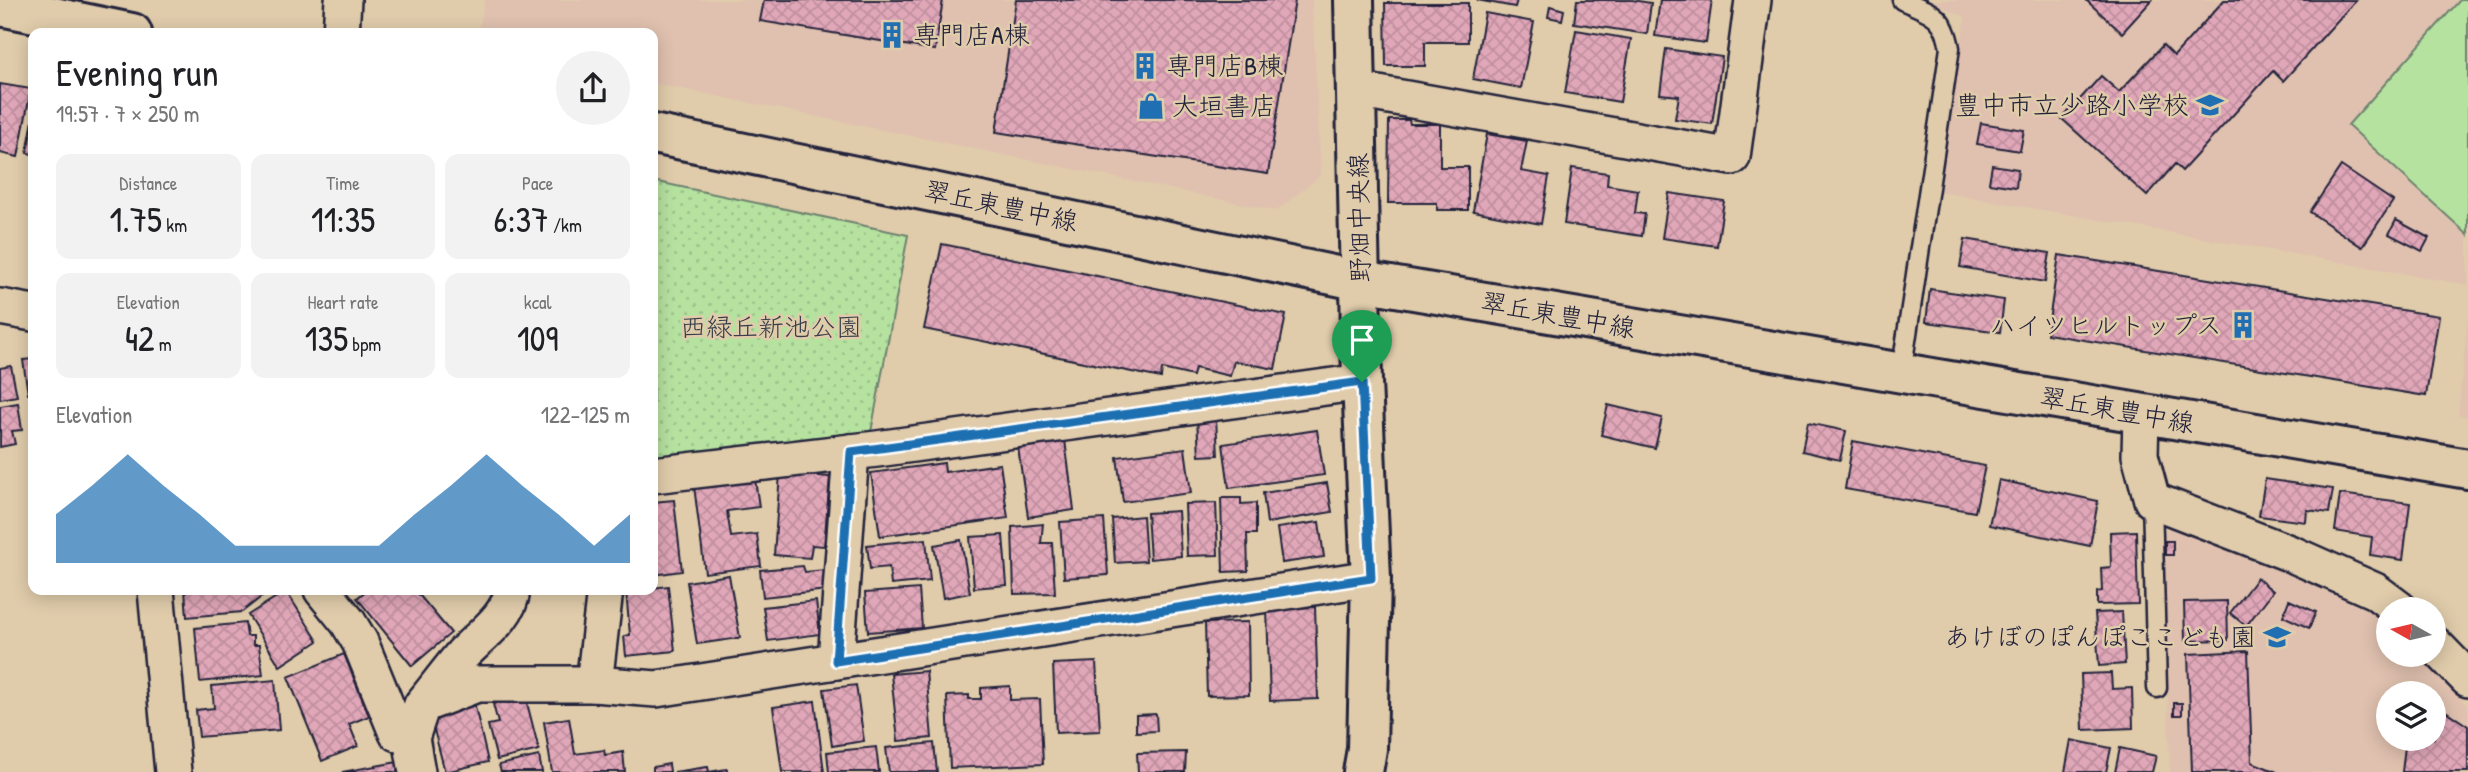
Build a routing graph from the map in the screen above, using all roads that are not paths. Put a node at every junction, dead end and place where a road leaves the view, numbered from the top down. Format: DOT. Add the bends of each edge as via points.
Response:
graph roads {
  1 [pos="343,0"];
  2 [pos="1354,0"];
  3 [pos="1753,0"];
  4 [pos="1902,0"];
  5 [pos="0,6"];
  6 [pos="108,28"];
  7 [pos="341,28"];
  8 [pos="1356,90"];
  9 [pos="658,135"];
  10 [pos="1361,281"];
  11 [pos="0,307"];
  12 [pos="28,312"];
  13 [pos="1901,374"];
  14 [pos="1362,382"];
  15 [pos="2141,415"];
  16 [pos="851,452"];
  17 [pos="2468,469"];
  18 [pos="658,474"];
  19 [pos="2152,500"];
  20 [pos="1371,578"];
  21 [pos="156,595"];
  22 [pos="326,595"];
  23 [pos="512,595"];
  24 [pos="605,595"];
  25 [pos="2382,597"];
  26 [pos="2446,656"];
  27 [pos="836,661"];
  28 [pos="2468,679"];
  29 [pos="594,684"];
  30 [pos="2157,688"];
  31 [pos="422,705"];
  32 [pos="411,738"];
  33 [pos="173,772"];
  34 [pos="417,772"];
  35 [pos="1363,772"];
  1 -- 7 [label="street"];
  2 -- 8 [label="street, 野畑中央線"];
  3 -- 8 [label="street" via="1732,156"];
  4 -- 13 [label="lane" via="1933,13 1947,29 1950,48"];
  5 -- 6 [label="street"];
  8 -- 10 [label="street, 野畑中央線"];
  9 -- 10 [label="street, 翠丘東豊中線"];
  10 -- 13 [label="street, 翠丘東豊中線"];
  10 -- 14 [label="street, 野畑中央線"];
  11 -- 12 [label="street"];
  13 -- 15 [label="street, 翠丘東豊中線"];
  14 -- 16 [label="street"];
  14 -- 20 [label="street, 野畑中央線"];
  15 -- 17 [label="street, 翠丘東豊中線"];
  15 -- 19 [label="street" via="2140,455"];
  16 -- 18 [label="street"];
  16 -- 27 [label="street"];
  19 -- 25 [label="street" via="2294,555"];
  19 -- 30 [label="lane"];
  20 -- 27 [label="street"];
  20 -- 35 [label="street, 野畑中央線"];
  21 -- 33 [label="street"];
  22 -- 32 [label="street" via="360,642 397,733"];
  23 -- 31 [label="street" via="497,619"];
  24 -- 29 [label="street"];
  26 -- 28 [label="street"];
  27 -- 29 [label="street" via="656,690"];
  29 -- 31 [label="street" via="477,684"];
  31 -- 32 [label="street"];
  32 -- 34 [label="street"];
}
